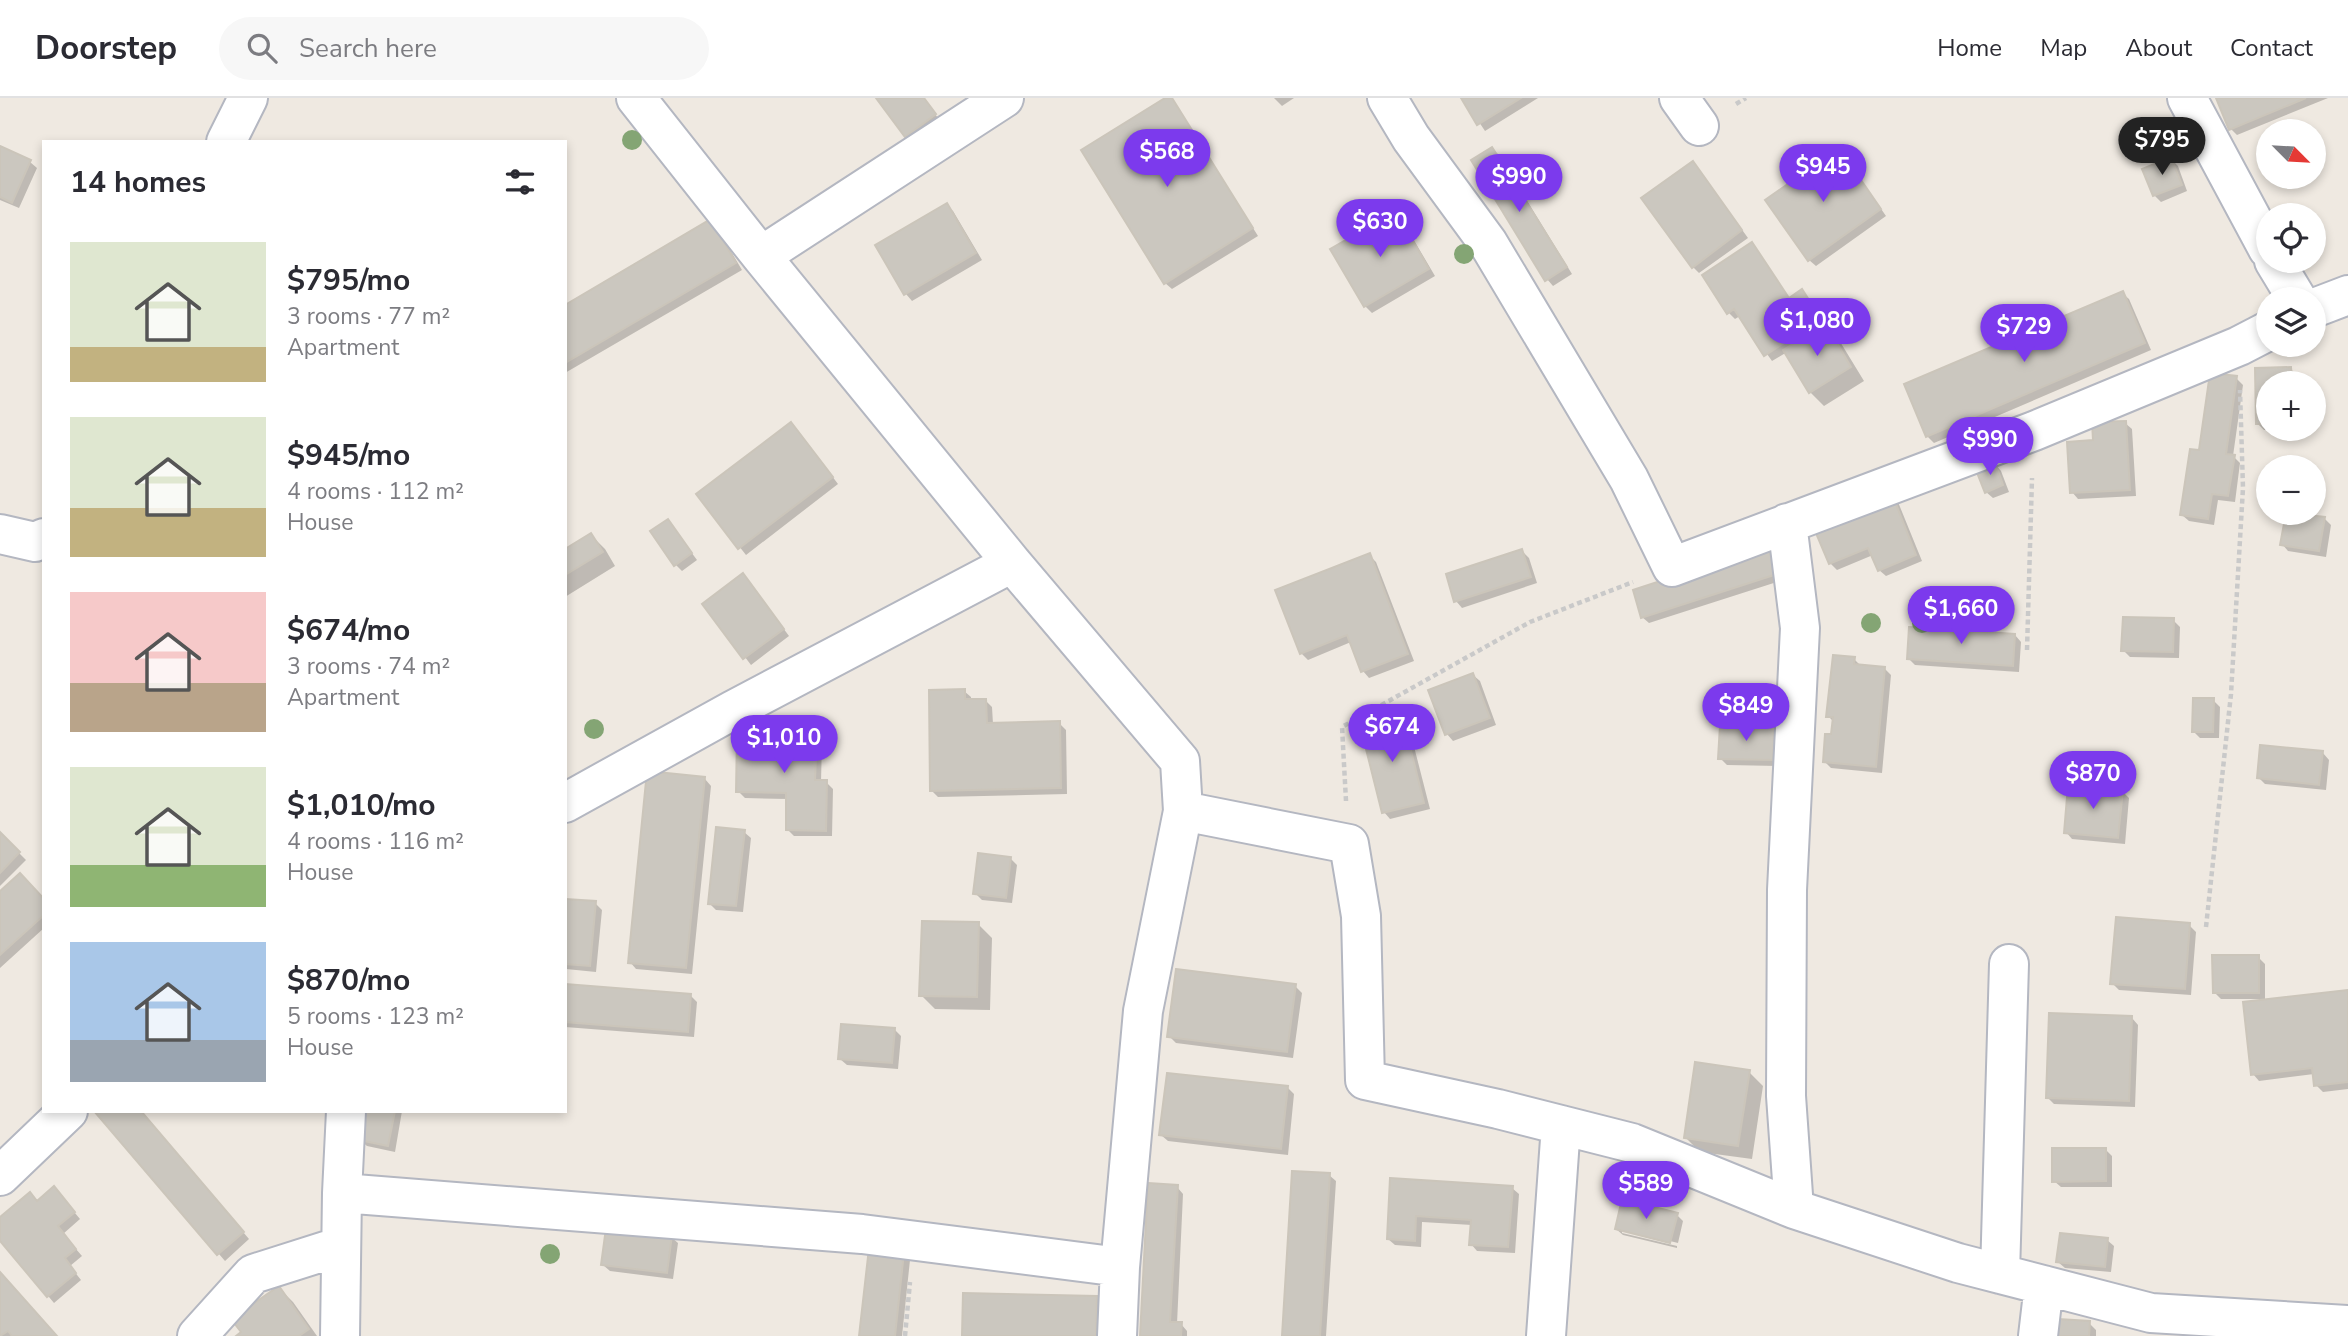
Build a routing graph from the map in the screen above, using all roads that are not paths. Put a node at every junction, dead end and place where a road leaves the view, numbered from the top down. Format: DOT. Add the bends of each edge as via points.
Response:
graph roads {
  1 [pos="248,98"];
  2 [pos="636,98"];
  3 [pos="1004,98"];
  4 [pos="1387,98"];
  5 [pos="2187,98"];
  6 [pos="227,140"];
  7 [pos="2256,227"];
  8 [pos="761,257"];
  9 [pos="2348,295"];
  10 [pos="2326,303"];
  11 [pos="2254,338"];
  12 [pos="1787,523"];
  13 [pos="0,534"];
  14 [pos="42,539"];
  15 [pos="1012,563"];
  16 [pos="567,802"];
  17 [pos="1183,811"];
  18 [pos="2009,964"];
  19 [pos="66,1113"];
  20 [pos="346,1113"];
  21 [pos="1561,1125"];
  22 [pos="0,1176"];
  23 [pos="342,1194"];
  24 [pos="1794,1209"];
  25 [pos="341,1247"];
  26 [pos="1120,1267"];
  27 [pos="2000,1274"];
  28 [pos="2044,1285"];
  29 [pos="2348,1325"];
  30 [pos="197,1336"];
  31 [pos="341,1336"];
  32 [pos="1117,1336"];
  33 [pos="1546,1336"];
  34 [pos="2038,1336"];
  1 -- 6 [label="street"];
  2 -- 8 [label="street"];
  3 -- 8 [label="street"];
  4 -- 12 [label="street" via="1488,243 1629,479 1672,568"];
  5 -- 7 [label="street"];
  8 -- 15 [label="street"];
  9 -- 10 [label="street"];
  11 -- 12 [label="street" via="2034,431"];
  12 -- 24 [label="street" via="1800,628 1787,890 1786,1096"];
  13 -- 14 [label="street" via="35,542"];
  15 -- 16 [label="street"];
  15 -- 17 [label="street" via="1180,761"];
  17 -- 21 [label="street" via="1349,844 1361,916 1365,1080"];
  17 -- 26 [label="street" via="1143,1011"];
  18 -- 27 [label="street"];
  19 -- 22 [label="street"];
  20 -- 23 [label="street"];
  21 -- 24 [label="street" via="1632,1143"];
  21 -- 33 [label="street"];
  23 -- 25 [label="street"];
  23 -- 26 [label="street" via="849,1233"];
  24 -- 27 [label="street"];
  25 -- 30 [label="street" via="253,1275"];
  25 -- 31 [label="street"];
  26 -- 32 [label="street"];
  27 -- 28 [label="street"];
  28 -- 29 [label="street" via="2151,1313"];
  28 -- 34 [label="street"];
}
